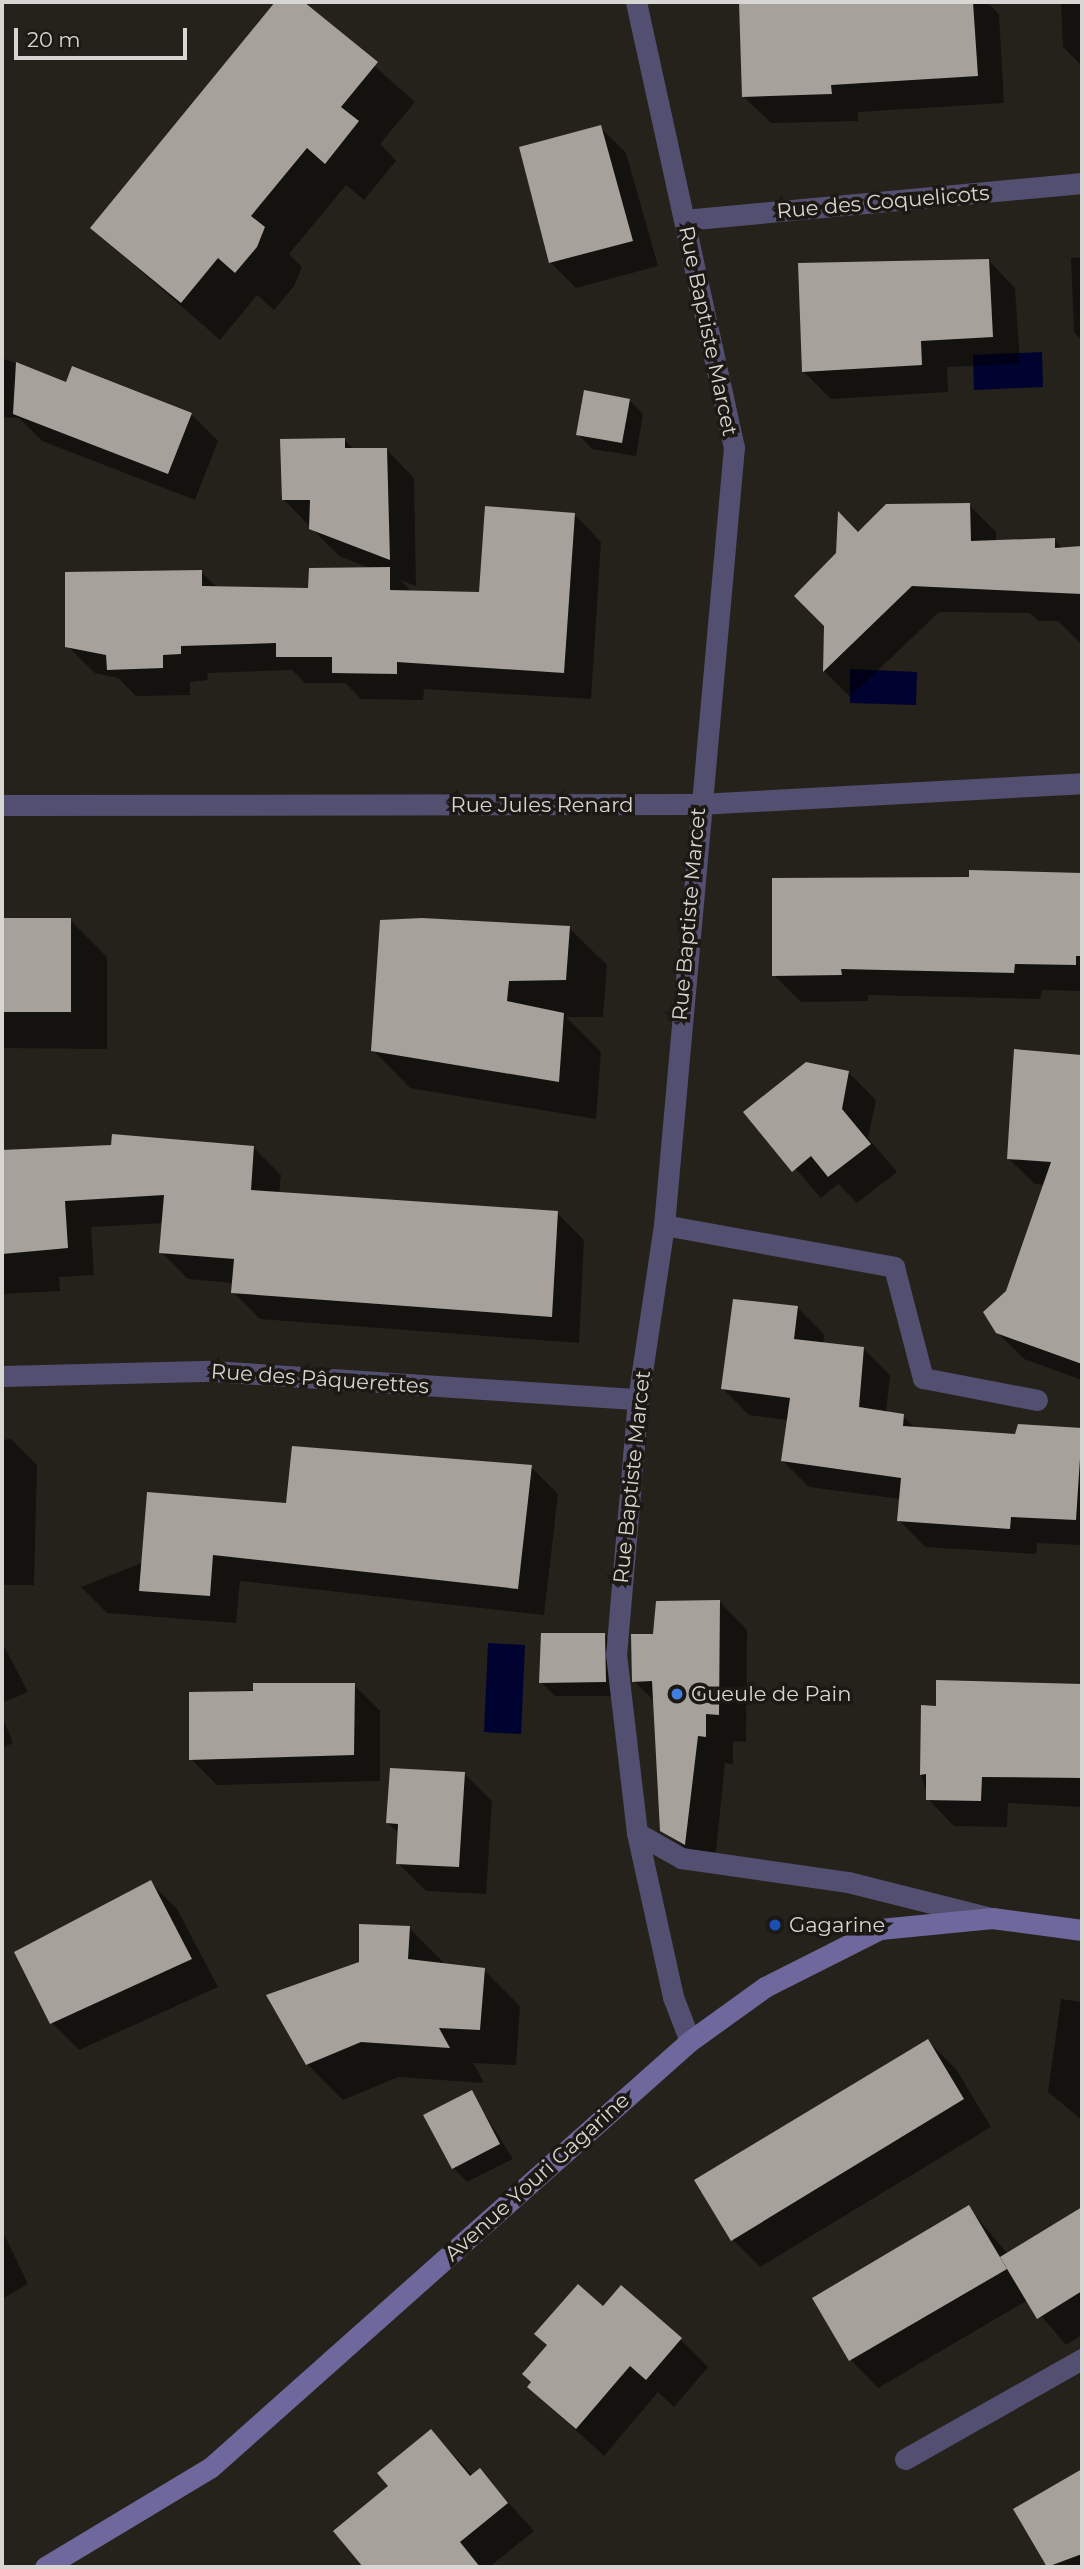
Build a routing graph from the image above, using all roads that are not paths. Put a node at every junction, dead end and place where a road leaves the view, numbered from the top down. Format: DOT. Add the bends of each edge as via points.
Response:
graph roads {
  1 [pos="636,2"];
  2 [pos="1082,183"];
  3 [pos="684,220"];
  4 [pos="1082,783"];
  5 [pos="699,804"];
  6 [pos="2,805"];
  7 [pos="664,1225"];
  8 [pos="2,1376"];
  9 [pos="638,1399"];
  10 [pos="1037,1400"];
  11 [pos="636,1833"];
  12 [pos="992,1918"];
  13 [pos="1082,1930"];
  14 [pos="690,2041"];
  15 [pos="1082,2359"];
  16 [pos="905,2459"];
  17 [pos="46,2567"];
  1 -- 3 [label="street, Rue Baptiste Marcet"];
  2 -- 3 [label="street, Rue des Coquelicots"];
  3 -- 5 [label="street, Rue Baptiste Marcet" via="734,447"];
  4 -- 5 [label="street, Rue Jules Renard"];
  5 -- 6 [label="street, Rue Jules Renard"];
  5 -- 7 [label="street, Rue Baptiste Marcet"];
  7 -- 9 [label="street, Rue Baptiste Marcet"];
  7 -- 10 [label="street" via="894,1267 923,1378"];
  8 -- 9 [label="street, Rue des Pâquerettes" via="212,1371"];
  9 -- 11 [label="street, Rue Baptiste Marcet" via="615,1654"];
  11 -- 12 [label="street" via="681,1858 848,1882"];
  11 -- 14 [label="street, Rue Baptiste Marcet" via="673,1997"];
  12 -- 13 [label="street, Avenue Youri Gagarine"];
  12 -- 14 [label="street, Avenue Youri Gagarine" via="880,1929 765,1987"];
  14 -- 17 [label="street, Avenue Youri Gagarine" via="211,2468"];
  15 -- 16 [label="street"];
}
